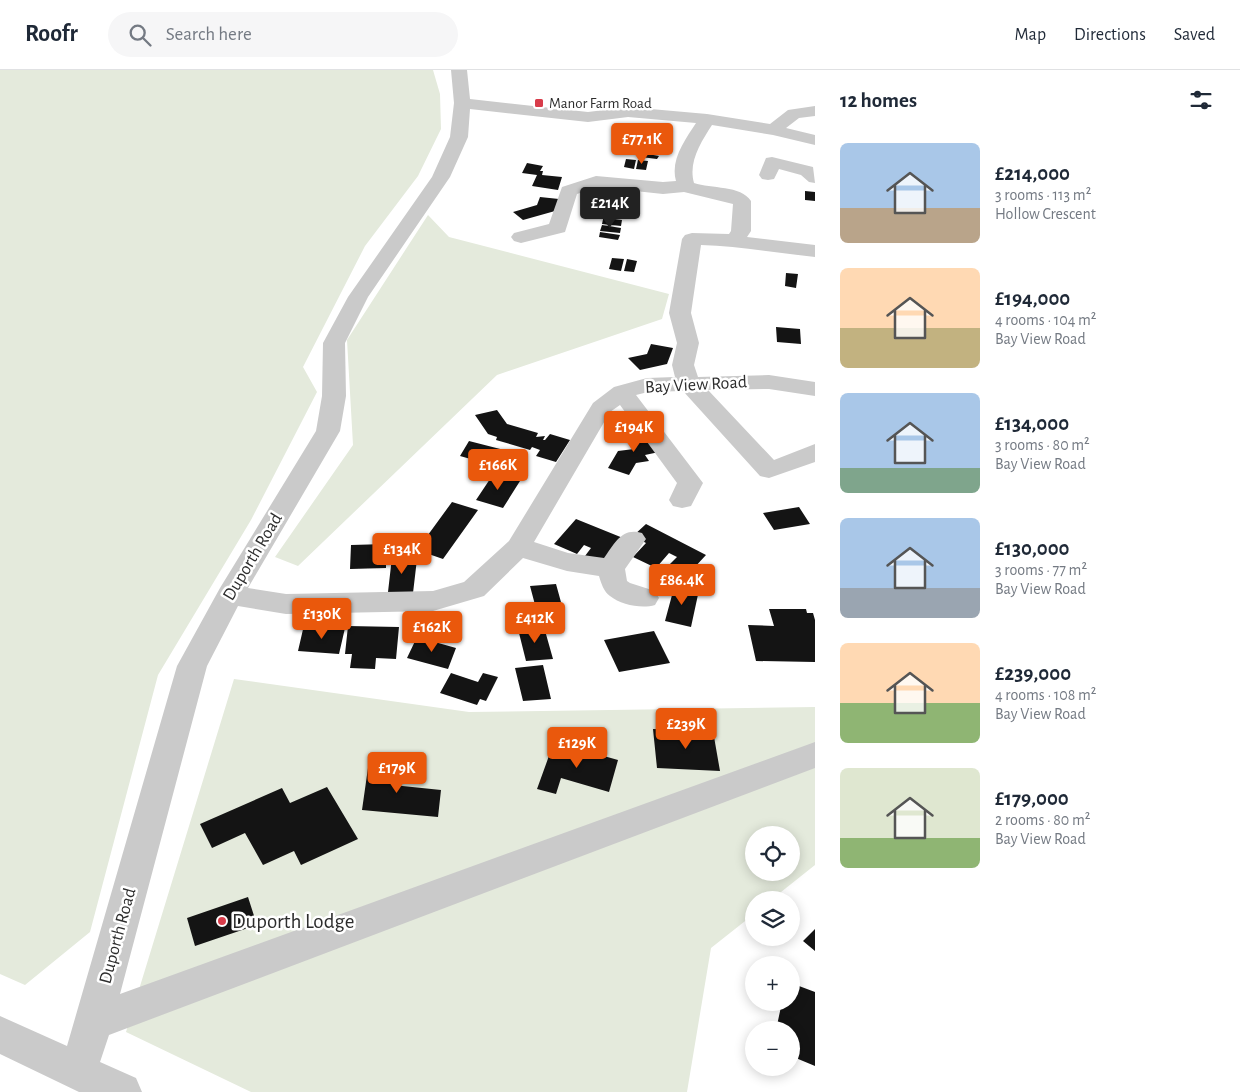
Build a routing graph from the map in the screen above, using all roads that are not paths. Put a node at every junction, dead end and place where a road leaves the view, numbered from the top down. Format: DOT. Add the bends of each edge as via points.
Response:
graph roads {
  1 [pos="459,70"];
  2 [pos="462,103"];
  3 [pos="815,112"];
  4 [pos="707,119"];
  5 [pos="774,130"];
  6 [pos="815,140"];
  7 [pos="768,175"];
  8 [pos="815,178"];
  9 [pos="686,186"];
  10 [pos="522,237"];
  11 [pos="735,240"];
  12 [pos="815,251"];
  13 [pos="688,383"];
  14 [pos="815,390"];
  15 [pos="622,392"];
  16 [pos="815,452"];
  17 [pos="682,500"];
  18 [pos="633,539"];
  19 [pos="518,548"];
  20 [pos="611,568"];
  21 [pos="230,595"];
  22 [pos="645,598"];
  23 [pos="815,755"];
  24 [pos="94,1022"];
  25 [pos="0,1035"];
  26 [pos="78,1070"];
  27 [pos="122,1092"];
  1 -- 2 [label="street, Duporth Road"];
  2 -- 4 [label="street" via="588,117 628,112"];
  2 -- 21 [label="street, Duporth Road" via="459,137 441,178 358,297 334,343 334,396 328,431"];
  3 -- 5 [label="street" via="794,114"];
  4 -- 5 [label="street"];
  4 -- 9 [label="street" via="688,150 682,176"];
  5 -- 6 [label="street"];
  7 -- 8 [label="street" via="772,162 807,171"];
  9 -- 10 [label="street" via="663,188 596,181 569,191 558,228"];
  9 -- 11 [label="street" via="698,192 733,196 742,201 741,231"];
  11 -- 12 [label="street"];
  11 -- 13 [label="street" via="692,239 680,313 688,343 683,365"];
  13 -- 14 [label="street, Bay View Road" via="768,382"];
  13 -- 15 [label="street, Bay View Road" via="647,385"];
  13 -- 16 [label="street" via="769,470"];
  15 -- 17 [label="street" via="690,483"];
  15 -- 19 [label="street, Bay View Road" via="602,408"];
  18 -- 20 [label="street"];
  19 -- 20 [label="street" via="568,562"];
  19 -- 21 [label="street, Bay View Road" via="474,589 433,601 286,604"];
  20 -- 22 [label="street" via="613,584 620,591"];
  21 -- 24 [label="street, Duporth Road" via="192,666"];
  23 -- 24 [label="street"];
  24 -- 26 [label="street, Duporth Road"];
  25 -- 26 [label="street"];
  26 -- 27 [label="street"];
}
